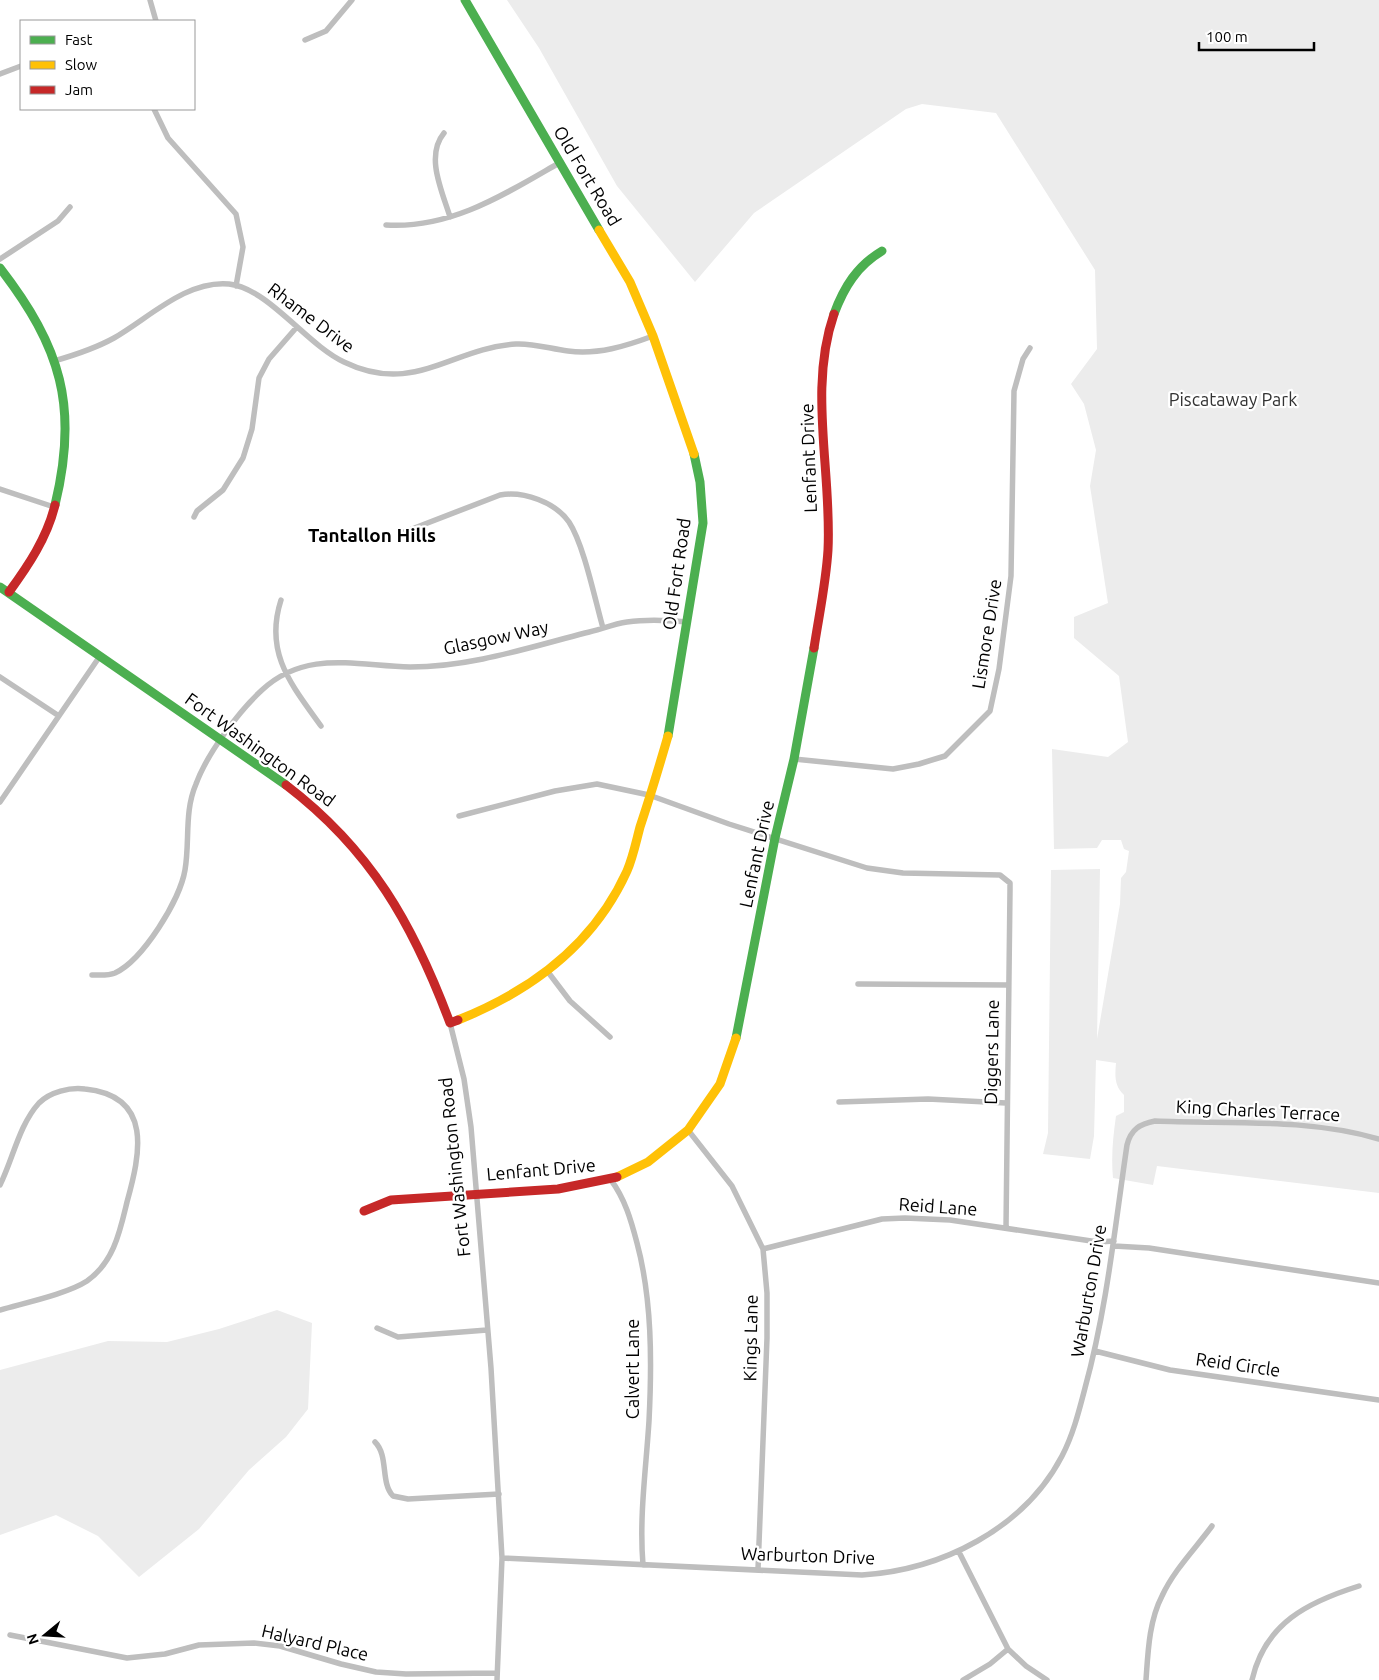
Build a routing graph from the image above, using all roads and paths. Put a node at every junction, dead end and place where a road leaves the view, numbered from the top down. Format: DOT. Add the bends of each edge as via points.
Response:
graph roads {
  1 [pos="150,0"];
  2 [pos="352,0"];
  3 [pos="465,0"];
  4 [pos="156,20"];
  5 [pos="305,40"];
  6 [pos="20,66"];
  7 [pos="0,74"];
  8 [pos="154,110"];
  9 [pos="444,132"];
  10 [pos="559,163"];
  11 [pos="70,207"];
  12 [pos="450,217"];
  13 [pos="386,225"];
  14 [pos="882,251"];
  15 [pos="0,260"];
  16 [pos="0,268"];
  17 [pos="236,286"];
  18 [pos="296,328"];
  19 [pos="653,336"];
  20 [pos="1030,348"];
  21 [pos="54,361"];
  22 [pos="0,489"];
  23 [pos="54,507"];
  24 [pos="194,517"];
  25 [pos="399,534"];
  26 [pos="0,587"];
  27 [pos="8,592"];
  28 [pos="281,600"];
  29 [pos="686,622"];
  30 [pos="603,628"];
  31 [pos="100,656"];
  32 [pos="285,673"];
  33 [pos="0,677"];
  34 [pos="59,716"];
  35 [pos="321,726"];
  36 [pos="220,739"];
  37 [pos="794,759"];
  38 [pos="650,795"];
  39 [pos="0,802"];
  40 [pos="459,816"];
  41 [pos="775,838"];
  42 [pos="548,972"];
  43 [pos="92,974"];
  44 [pos="858,984"];
  45 [pos="1008,985"];
  46 [pos="450,1023"];
  47 [pos="610,1037"];
  48 [pos="839,1102"];
  49 [pos="1006,1103"];
  50 [pos="1136,1128"];
  51 [pos="688,1130"];
  52 [pos="1379,1138"];
  53 [pos="611,1180"];
  54 [pos="0,1185"];
  55 [pos="476,1192"];
  56 [pos="364,1211"];
  57 [pos="1006,1228"];
  58 [pos="1114,1243"];
  59 [pos="763,1249"];
  60 [pos="1379,1283"];
  61 [pos="0,1310"];
  62 [pos="377,1328"];
  63 [pos="487,1330"];
  64 [pos="1095,1351"];
  65 [pos="1379,1400"];
  66 [pos="375,1442"];
  67 [pos="499,1494"];
  68 [pos="1212,1526"];
  69 [pos="959,1552"];
  70 [pos="502,1558"];
  71 [pos="643,1565"];
  72 [pos="758,1569"];
  73 [pos="1359,1586"];
  74 [pos="10,1635"];
  75 [pos="1008,1649"];
  76 [pos="497,1673"];
  77 [pos="497,1680"];
  78 [pos="963,1680"];
  79 [pos="1046,1680"];
  80 [pos="1146,1680"];
  81 [pos="1252,1680"];
  1 -- 4 [label="street"];
  2 -- 5 [label="street" via="326,31"];
  3 -- 10 [label="main road, Old Fort Road"];
  6 -- 7 [label="street"];
  8 -- 17 [label="street" via="168,138 236,214 243,247"];
  9 -- 12 [label="street" via="438,143 435,164"];
  10 -- 12 [label="street" via="485,204"];
  10 -- 19 [label="main road, Old Fort Road" via="618,260"];
  11 -- 15 [label="street" via="58,221"];
  12 -- 13 [label="street" via="424,223"];
  14 -- 37 [label="main road, Lenfant Drive" via="863,264 844,292 832,318 825,350 822,378 828,549"];
  16 -- 21 [label="main road" via="35,316"];
  17 -- 18 [label="street, Rhame Drive" via="263,300"];
  17 -- 21 [label="street, Rhame Drive" via="216,284 191,290 113,339"];
  18 -- 19 [label="street, Rhame Drive" via="344,363 392,374 418,373 507,345 528,344 594,352"];
  18 -- 24 [label="street" via="269,359 259,378 252,429 243,458 222,490 197,510"];
  19 -- 29 [label="main road, Old Fort Road" via="694,453 702,502 702,539"];
  20 -- 37 [label="street, Lismore Drive" via="1023,359 1014,391 1011,576 990,710 945,756 918,764 892,769"];
  21 -- 23 [label="main road" via="64,402 65,425 62,473"];
  22 -- 23 [label="street"];
  23 -- 27 [label="main road" via="35,554"];
  25 -- 30 [label="street" via="500,495 518,494 542,502 557,511 572,528"];
  26 -- 27 [label="main road, Fort Washington Road"];
  27 -- 31 [label="main road, Fort Washington Road"];
  28 -- 32 [label="street" via="275,637"];
  29 -- 30 [label="street, Glasgow Way" via="627,622"];
  29 -- 38 [label="main road, Old Fort Road" via="671,725"];
  30 -- 32 [label="street, Glasgow Way" via="501,656 466,662 408,667 332,662"];
  31 -- 34 [label="street"];
  31 -- 36 [label="main road, Fort Washington Road"];
  32 -- 35 [label="street"];
  32 -- 36 [label="street, Glasgow Way" via="262,690"];
  33 -- 34 [label="street"];
  34 -- 39 [label="street"];
  36 -- 43 [label="street, Glasgow Way" via="192,796 187,816 185,870 175,900 132,962 114,974"];
  36 -- 46 [label="main road, Fort Washington Road" via="310,804 359,853 397,906 416,940"];
  37 -- 41 [label="main road, Lenfant Drive"];
  38 -- 40 [label="street" via="597,784 555,791"];
  38 -- 41 [label="street"];
  38 -- 42 [label="main road, Old Fort Road" via="628,869 615,896 599,921"];
  41 -- 45 [label="street, Diggers Lane" via="882,871 988,873 1005,877 1010,883"];
  41 -- 51 [label="main road, Lenfant Drive" via="736,1038 720,1084"];
  42 -- 46 [label="main road, Old Fort Road" via="490,1007"];
  42 -- 47 [label="street" via="579,1010"];
  44 -- 45 [label="street"];
  45 -- 49 [label="street, Diggers Lane"];
  46 -- 55 [label="street, Fort Washington Road" via="464,1079"];
  48 -- 49 [label="street" via="928,1099"];
  49 -- 57 [label="street, Diggers Lane"];
  50 -- 52 [label="street, King Charles Terrace" via="1155,1121 1281,1124 1350,1131"];
  50 -- 58 [label="street, Warburton Drive" via="1127,1145"];
  51 -- 53 [label="main road, Lenfant Drive" via="648,1162"];
  51 -- 59 [label="street, Kings Lane" via="732,1186"];
  53 -- 55 [label="main road, Lenfant Drive" via="558,1188"];
  53 -- 71 [label="street, Calvert Lane" via="622,1195 629,1214 646,1287 650,1382"];
  54 -- 61 [label="street" via="29,1118 47,1097 74,1088 97,1091 117,1099 135,1122 138,1159 119,1234 107,1260 81,1284"];
  55 -- 56 [label="main road, Lenfant Drive" via="391,1200"];
  55 -- 63 [label="street, Fort Washington Road"];
  57 -- 58 [label="street, Reid Lane"];
  57 -- 59 [label="street, Reid Lane" via="937,1218 893,1218"];
  58 -- 60 [label="street"];
  58 -- 64 [label="street, Warburton Drive"];
  59 -- 72 [label="street, Kings Lane" via="767,1338"];
  62 -- 63 [label="street" via="398,1337"];
  63 -- 67 [label="street, Fort Washington Road"];
  64 -- 65 [label="street, Reid Circle" via="1170,1370"];
  64 -- 69 [label="street, Warburton Drive" via="1072,1429 1053,1470 1010,1519"];
  66 -- 67 [label="street" via="380,1450 387,1490 393,1496 408,1499"];
  67 -- 70 [label="street, Fort Washington Road"];
  68 -- 80 [label="street" via="1160,1598 1150,1638"];
  69 -- 72 [label="street, Warburton Drive" via="923,1565 877,1574"];
  69 -- 75 [label="street"];
  70 -- 71 [label="street, Warburton Drive"];
  70 -- 76 [label="street, Fort Washington Road"];
  71 -- 72 [label="street, Warburton Drive"];
  73 -- 81 [label="street" via="1335,1593 1291,1616 1263,1648"];
  74 -- 76 [label="street, Halyard Place" via="127,1658 165,1654 199,1645 254,1643 293,1649 376,1672"];
  75 -- 78 [label="street"];
  75 -- 79 [label="street"];
  76 -- 77 [label="street, Fort Washington Road"];
}
